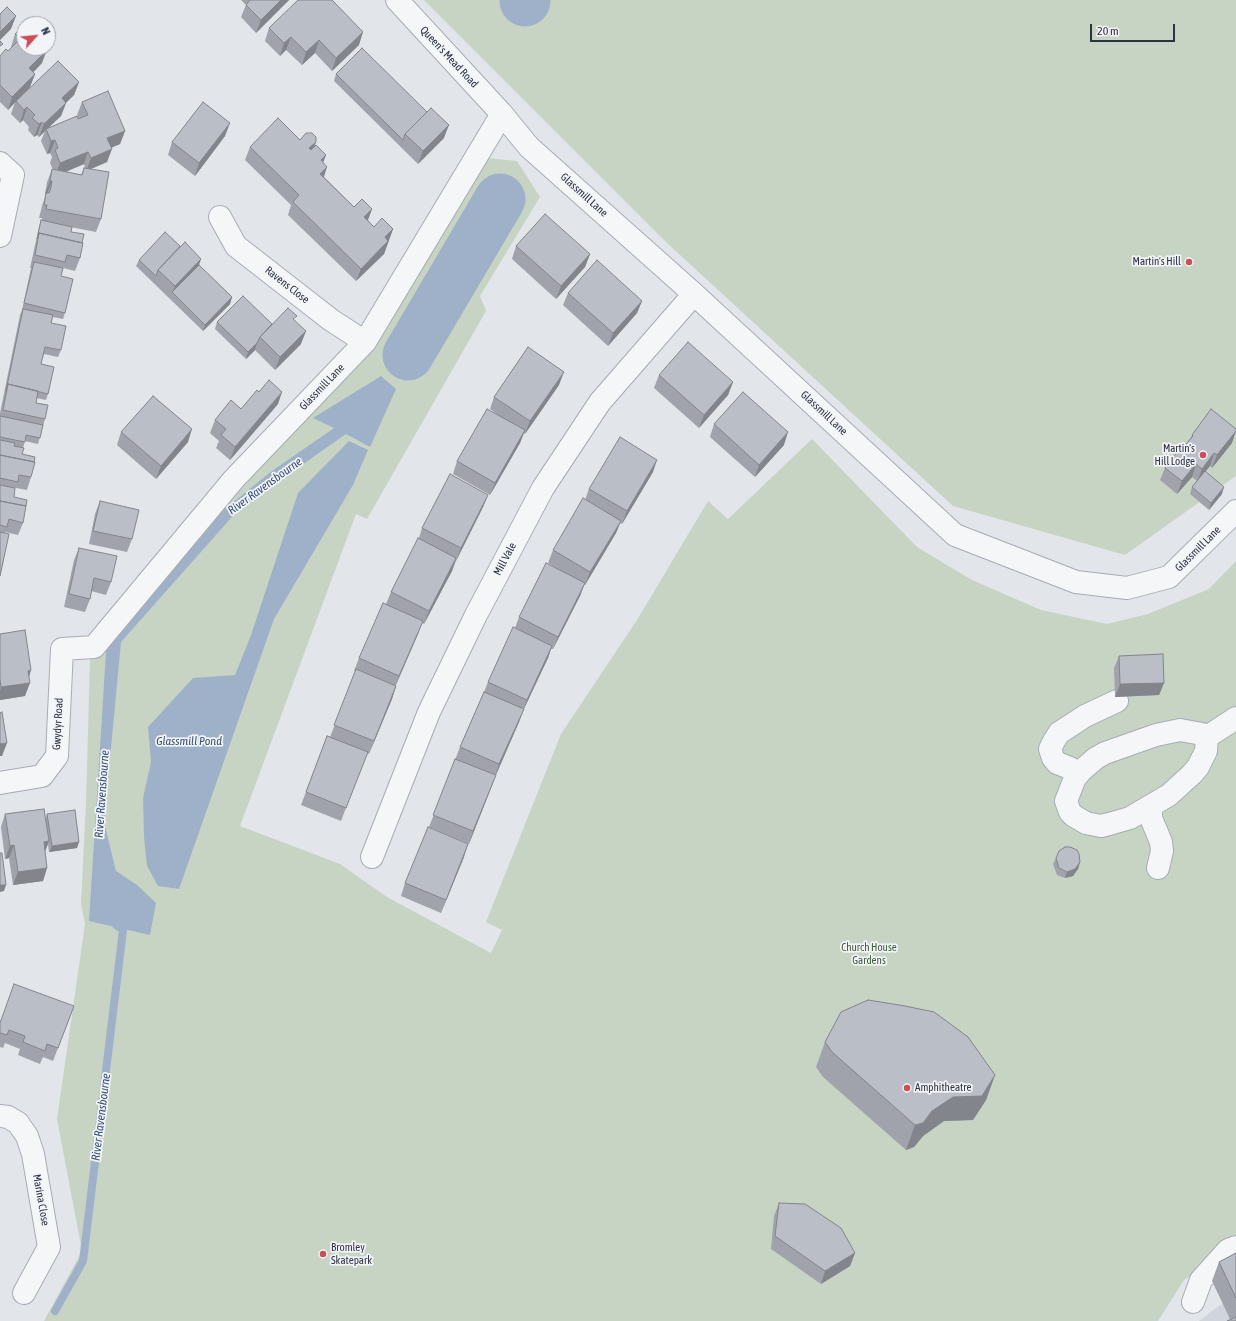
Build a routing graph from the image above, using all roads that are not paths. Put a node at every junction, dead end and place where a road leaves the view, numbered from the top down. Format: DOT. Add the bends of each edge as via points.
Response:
graph roads {
  1 [pos="396,0"];
  2 [pos="502,114"];
  3 [pos="0,163"];
  4 [pos="220,217"];
  5 [pos="0,236"];
  6 [pos="694,294"];
  7 [pos="365,342"];
  8 [pos="1236,512"];
  9 [pos="62,649"];
  10 [pos="1117,701"];
  11 [pos="1236,718"];
  12 [pos="1207,737"];
  13 [pos="1078,774"];
  14 [pos="0,783"];
  15 [pos="1154,805"];
  16 [pos="372,857"];
  17 [pos="1158,868"];
  18 [pos="0,1116"];
  19 [pos="1236,1247"];
  20 [pos="24,1293"];
  21 [pos="1193,1302"];
  1 -- 2 [label="street, Queen's Mead Road"];
  2 -- 6 [label="street, Glassmill Lane" via="529,146"];
  2 -- 7 [label="street, Glassmill Lane"];
  3 -- 5 [label="street" via="13,175"];
  4 -- 7 [label="street, Ravens Close" via="236,246 331,320"];
  6 -- 8 [label="street, Glassmill Lane" via="956,535 1076,582 1127,588 1169,577"];
  6 -- 16 [label="street, Mill Vale" via="600,402 543,488 476,615 429,712"];
  7 -- 9 [label="street, Glassmill Lane" via="234,478 94,647"];
  9 -- 14 [label="street, Gwydyr Road" via="57,756 42,776"];
  10 -- 13 [label="street" via="1085,716 1054,740 1050,749 1053,758 1057,763"];
  11 -- 12 [label="street"];
  12 -- 13 [label="street" via="1180,730 1156,735 1105,753"];
  12 -- 15 [label="street" via="1206,751 1198,767 1177,789"];
  13 -- 15 [label="street" via="1066,801 1074,816 1086,823 1101,826 1110,824 1130,818"];
  15 -- 17 [label="street" via="1150,814 1162,851"];
  18 -- 20 [label="street, Marina Close" via="18,1123 27,1136 33,1154 49,1246"];
  19 -- 21 [label="street" via="1228,1250 1201,1280"];
}
